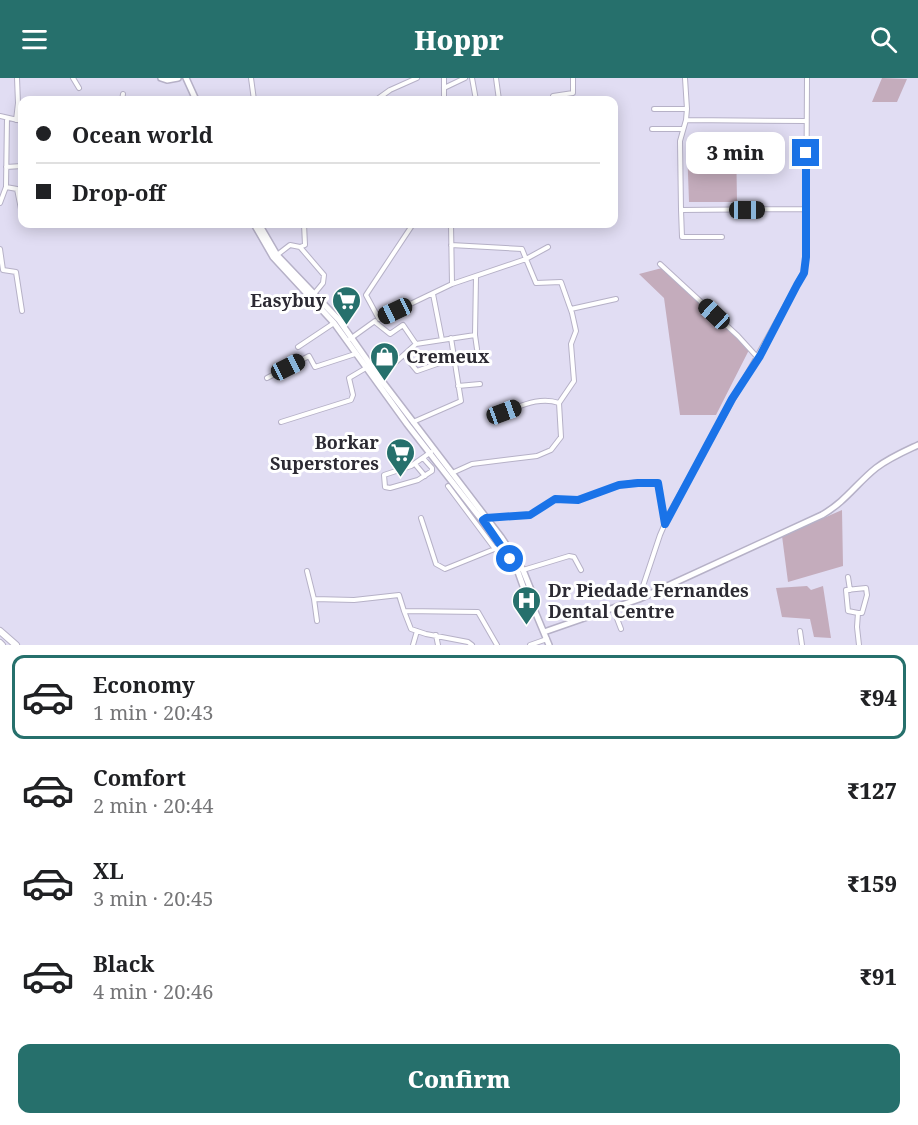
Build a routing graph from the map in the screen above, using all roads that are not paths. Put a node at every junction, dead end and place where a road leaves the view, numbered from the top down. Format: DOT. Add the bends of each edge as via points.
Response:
graph roads {
  1 [pos="17,78"];
  2 [pos="73,78"];
  3 [pos="161,78"];
  4 [pos="178,78"];
  5 [pos="186,78"];
  6 [pos="251,78"];
  7 [pos="417,78"];
  8 [pos="444,78"];
  9 [pos="465,78"];
  10 [pos="472,78"];
  11 [pos="496,78"];
  12 [pos="573,78"];
  13 [pos="686,78"];
  14 [pos="807,78"];
  15 [pos="79,88"];
  16 [pos="444,88"];
  17 [pos="194,96"];
  18 [pos="253,96"];
  19 [pos="382,96"];
  20 [pos="444,96"];
  21 [pos="475,96"];
  22 [pos="498,96"];
  23 [pos="553,96"];
  24 [pos="687,109"];
  25 [pos="654,110"];
  26 [pos="0,116"];
  27 [pos="7,118"];
  28 [pos="15,120"];
  29 [pos="18,120"];
  30 [pos="686,120"];
  31 [pos="806,121"];
  32 [pos="652,129"];
  33 [pos="683,129"];
  34 [pos="18,166"];
  35 [pos="6,168"];
  36 [pos="6,187"];
  37 [pos="18,194"];
  38 [pos="0,202"];
  39 [pos="806,209"];
  40 [pos="681,210"];
  41 [pos="256,228"];
  42 [pos="261,228"];
  43 [pos="304,228"];
  44 [pos="410,228"];
  45 [pos="451,228"];
  46 [pos="722,237"];
  47 [pos="451,245"];
  48 [pos="300,247"];
  49 [pos="548,247"];
  50 [pos="0,249"];
  51 [pos="277,255"];
  52 [pos="526,259"];
  53 [pos="660,264"];
  54 [pos="476,277"];
  55 [pos="452,284"];
  56 [pos="314,294"];
  57 [pos="433,294"];
  58 [pos="616,299"];
  59 [pos="571,309"];
  60 [pos="22,311"];
  61 [pos="377,320"];
  62 [pos="334,323"];
  63 [pos="475,335"];
  64 [pos="451,338"];
  65 [pos="349,339"];
  66 [pos="442,340"];
  67 [pos="416,344"];
  68 [pos="298,347"];
  69 [pos="477,349"];
  70 [pos="355,354"];
  71 [pos="404,354"];
  72 [pos="454,358"];
  73 [pos="758,358"];
  74 [pos="366,368"];
  75 [pos="379,377"];
  76 [pos="267,378"];
  77 [pos="480,384"];
  78 [pos="458,386"];
  79 [pos="559,403"];
  80 [pos="504,412"];
  81 [pos="281,422"];
  82 [pos="412,422"];
  83 [pos="918,445"];
  84 [pos="432,452"];
  85 [pos="423,458"];
  86 [pos="415,464"];
  87 [pos="439,465"];
  88 [pos="433,470"];
  89 [pos="452,473"];
  90 [pos="424,476"];
  91 [pos="448,486"];
  92 [pos="421,518"];
  93 [pos="484,519"];
  94 [pos="665,524"];
  95 [pos="502,546"];
  96 [pos="495,549"];
  97 [pos="523,570"];
  98 [pos="581,570"];
  99 [pos="307,571"];
  100 [pos="848,577"];
  101 [pos="850,590"];
  102 [pos="314,599"];
  103 [pos="639,599"];
  104 [pos="613,607"];
  105 [pos="534,609"];
  106 [pos="404,611"];
  107 [pos="858,614"];
  108 [pos="317,621"];
  109 [pos="621,628"];
  110 [pos="0,631"];
  111 [pos="417,631"];
  112 [pos="800,631"];
  113 [pos="544,632"];
  114 [pos="436,635"];
  115 [pos="548,642"];
  116 [pos="16,645"];
  117 [pos="412,645"];
  118 [pos="438,645"];
  119 [pos="472,645"];
  120 [pos="497,645"];
  121 [pos="530,645"];
  122 [pos="802,645"];
  123 [pos="859,645"];
  1 -- 28 [label="street"];
  2 -- 15 [label="street"];
  3 -- 4 [label="main road"];
  5 -- 17 [label="main road"];
  6 -- 18 [label="street"];
  7 -- 19 [label="street"];
  8 -- 16 [label="street"];
  9 -- 16 [label="street"];
  10 -- 21 [label="street"];
  11 -- 22 [label="street"];
  12 -- 23 [label="street" via="573,93"];
  13 -- 24 [label="street"];
  14 -- 31 [label="street"];
  16 -- 20 [label="street"];
  24 -- 25 [label="street"];
  24 -- 30 [label="street"];
  26 -- 27 [label="street"];
  27 -- 28 [label="street"];
  27 -- 35 [label="street"];
  28 -- 29 [label="street"];
  30 -- 31 [label="street"];
  30 -- 33 [label="street"];
  31 -- 39 [label="street"];
  32 -- 33 [label="street"];
  33 -- 40 [label="street"];
  34 -- 35 [label="street"];
  35 -- 36 [label="street"];
  36 -- 37 [label="street" via="17,189"];
  36 -- 38 [label="street"];
  39 -- 40 [label="street"];
  39 -- 73 [label="street" via="804,273"];
  40 -- 46 [label="street" via="682,237"];
  41 -- 62 [label="main road" via="273,257"];
  42 -- 51 [label="main road"];
  43 -- 48 [label="street" via="305,245"];
  44 -- 61 [label="street" via="366,295"];
  45 -- 47 [label="street"];
  47 -- 52 [label="street" via="522,249"];
  47 -- 55 [label="street"];
  48 -- 51 [label="street" via="290,245"];
  48 -- 56 [label="street" via="324,276"];
  49 -- 52 [label="street"];
  50 -- 60 [label="street" via="3,270 16,272"];
  51 -- 56 [label="main road"];
  52 -- 54 [label="street"];
  52 -- 59 [label="street" via="536,283 561,282"];
  53 -- 73 [label="street"];
  54 -- 55 [label="street"];
  54 -- 63 [label="street"];
  55 -- 57 [label="street"];
  56 -- 65 [label="main road" via="339,320"];
  57 -- 61 [label="street"];
  57 -- 66 [label="street"];
  58 -- 59 [label="street"];
  59 -- 79 [label="street" via="576,331 571,344 574,381"];
  61 -- 65 [label="street"];
  61 -- 67 [label="street" via="390,334 403,325"];
  62 -- 65 [label="main road"];
  62 -- 68 [label="street"];
  63 -- 64 [label="street"];
  63 -- 69 [label="street"];
  64 -- 66 [label="street"];
  64 -- 72 [label="street"];
  65 -- 70 [label="main road"];
  65 -- 75 [label="main road"];
  66 -- 67 [label="street"];
  67 -- 71 [label="street"];
  70 -- 74 [label="main road"];
  70 -- 76 [label="street" via="315,367 309,356"];
  71 -- 72 [label="street" via="417,371"];
  71 -- 75 [label="street"];
  72 -- 78 [label="street"];
  73 -- 94 [label="street"];
  74 -- 81 [label="street" via="349,378 351,400"];
  74 -- 84 [label="main road"];
  75 -- 82 [label="main road"];
  77 -- 78 [label="street"];
  78 -- 82 [label="street" via="461,401"];
  79 -- 80 [label="street" via="535,401"];
  79 -- 89 [label="street" via="561,437 551,450 537,456 472,464"];
  82 -- 84 [label="main road"];
  83 -- 103 [label="main road" via="874,470 822,515"];
  84 -- 85 [label="street"];
  84 -- 87 [label="main road"];
  84 -- 89 [label="main road"];
  85 -- 86 [label="street"];
  85 -- 88 [label="street"];
  86 -- 90 [label="street"];
  86 -- 90 [label="street" via="384,475 386,487"];
  87 -- 88 [label="street"];
  87 -- 93 [label="main road"];
  88 -- 90 [label="street"];
  89 -- 93 [label="main road"];
  91 -- 96 [label="street"];
  92 -- 96 [label="street" via="435,564 446,569"];
  93 -- 94 [label="street" via="530,515 555,499 578,500 619,485 658,483"];
  93 -- 95 [label="main road"];
  93 -- 97 [label="main road"];
  94 -- 103 [label="street"];
  95 -- 96 [label="street"];
  95 -- 105 [label="main road"];
  97 -- 98 [label="street" via="569,556 574,557"];
  97 -- 105 [label="main road" via="535,600"];
  99 -- 102 [label="street"];
  100 -- 101 [label="street"];
  101 -- 107 [label="street" via="846,590 848,611"];
  101 -- 107 [label="street" via="866,588 862,613"];
  102 -- 106 [label="street" via="399,595"];
  102 -- 108 [label="street"];
  103 -- 104 [label="main road"];
  104 -- 109 [label="street"];
  104 -- 113 [label="main road"];
  105 -- 113 [label="main road"];
  106 -- 111 [label="street" via="411,629"];
  106 -- 120 [label="street" via="478,612"];
  107 -- 123 [label="street"];
  110 -- 116 [label="highway"];
  111 -- 114 [label="street"];
  111 -- 117 [label="street"];
  112 -- 122 [label="street"];
  113 -- 115 [label="main road"];
  114 -- 118 [label="street"];
  114 -- 119 [label="street"];
  115 -- 121 [label="street"];
}
